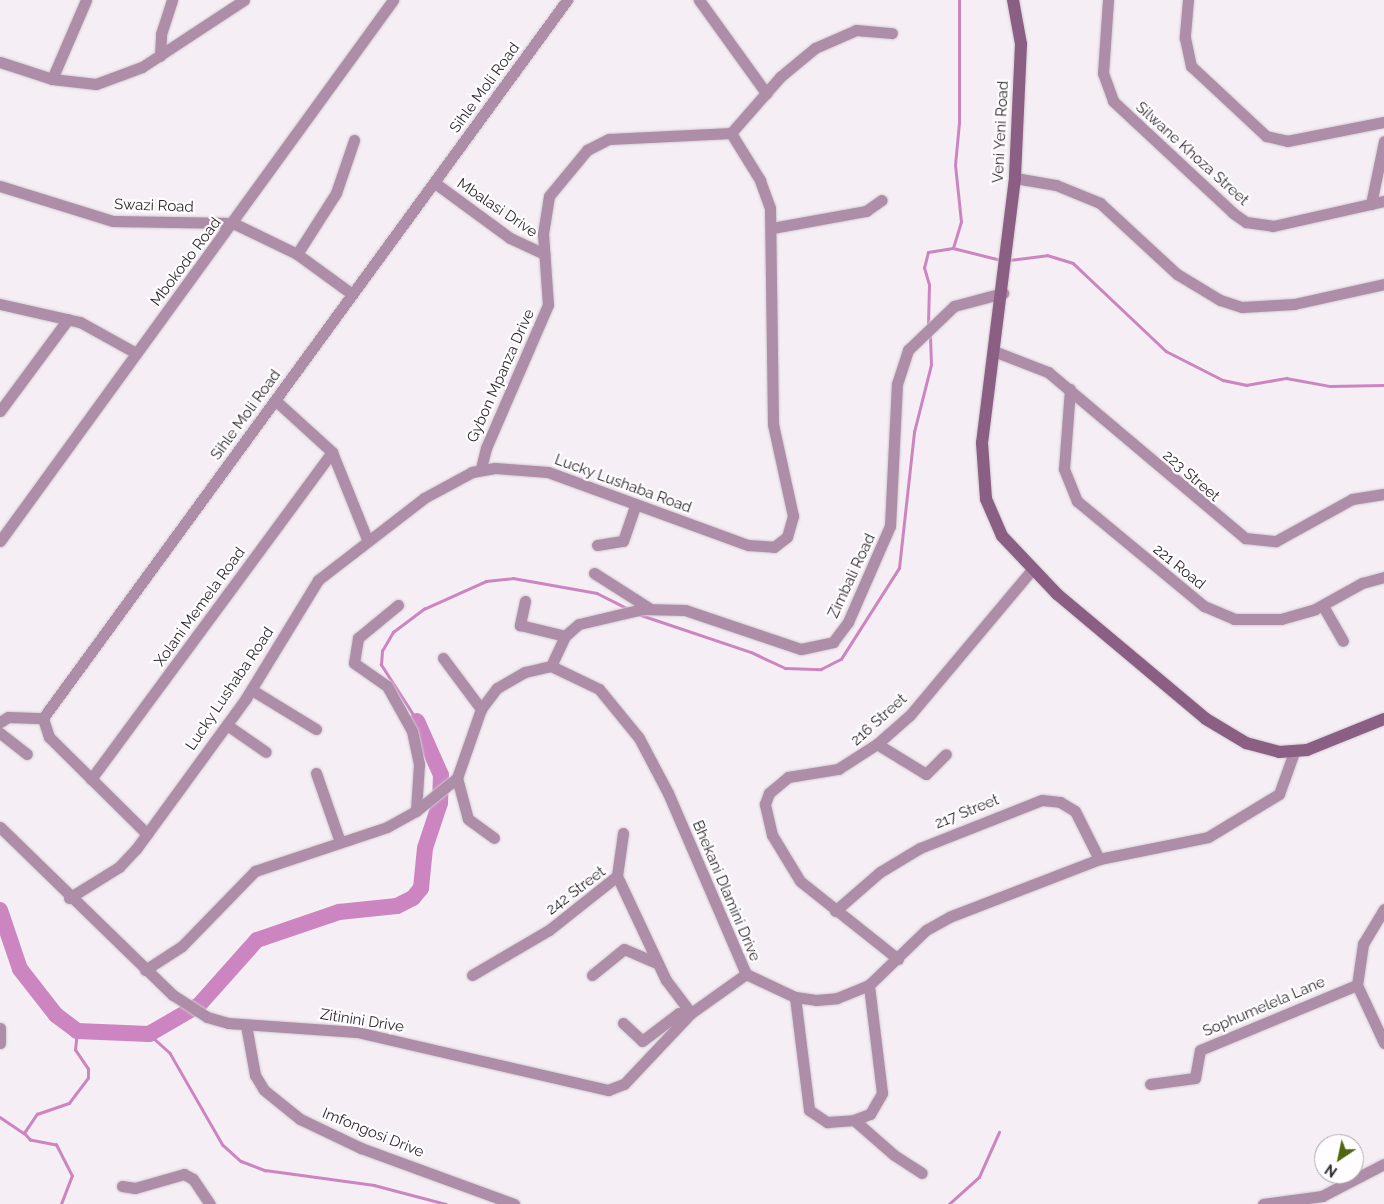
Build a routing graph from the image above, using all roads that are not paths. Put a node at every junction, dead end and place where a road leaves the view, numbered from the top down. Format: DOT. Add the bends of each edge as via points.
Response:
graph roads {
  1 [pos="86,0"];
  2 [pos="172,0"];
  3 [pos="244,0"];
  4 [pos="393,0"];
  5 [pos="567,0"];
  6 [pos="699,0"];
  7 [pos="1013,0"];
  8 [pos="1108,0"];
  9 [pos="1188,0"];
  10 [pos="892,34"];
  11 [pos="160,56"];
  12 [pos="0,62"];
  13 [pos="52,79"];
  14 [pos="766,93"];
  15 [pos="1384,122"];
  16 [pos="731,133"];
  17 [pos="354,140"];
  18 [pos="1384,141"];
  19 [pos="1015,178"];
  20 [pos="435,183"];
  21 [pos="0,186"];
  22 [pos="882,200"];
  23 [pos="1384,201"];
  24 [pos="1371,204"];
  25 [pos="233,223"];
  26 [pos="772,228"];
  27 [pos="297,254"];
  28 [pos="544,254"];
  29 [pos="1384,284"];
  30 [pos="1003,293"];
  31 [pos="352,294"];
  32 [pos="0,304"];
  33 [pos="68,319"];
  34 [pos="994,350"];
  35 [pos="136,353"];
  36 [pos="1070,390"];
  37 [pos="276,401"];
  38 [pos="0,411"];
  39 [pos="332,452"];
  40 [pos="481,468"];
  41 [pos="1384,494"];
  42 [pos="636,504"];
  43 [pos="367,539"];
  44 [pos="0,541"];
  45 [pos="597,545"];
  46 [pos="1031,571"];
  47 [pos="594,573"];
  48 [pos="1384,577"];
  49 [pos="524,601"];
  50 [pos="398,605"];
  51 [pos="1322,606"];
  52 [pos="646,608"];
  53 [pos="566,636"];
  54 [pos="1343,641"];
  55 [pos="443,658"];
  56 [pos="551,666"];
  57 [pos="252,690"];
  58 [pos="481,709"];
  59 [pos="43,718"];
  60 [pos="1384,719"];
  61 [pos="0,722"];
  62 [pos="227,725"];
  63 [pos="316,729"];
  64 [pos="0,733"];
  65 [pos="877,744"];
  66 [pos="266,752"];
  67 [pos="1294,752"];
  68 [pos="27,754"];
  69 [pos="946,754"];
  70 [pos="316,773"];
  71 [pos="91,779"];
  72 [pos="454,780"];
  73 [pos="416,811"];
  74 [pos="0,827"];
  75 [pos="623,833"];
  76 [pos="147,834"];
  77 [pos="494,838"];
  78 [pos="340,842"];
  79 [pos="1099,859"];
  80 [pos="617,876"];
  81 [pos="69,898"];
  82 [pos="1384,909"];
  83 [pos="835,912"];
  84 [pos="898,959"];
  85 [pos="657,963"];
  86 [pos="145,970"];
  87 [pos="746,974"];
  88 [pos="472,976"];
  89 [pos="592,976"];
  90 [pos="869,985"];
  91 [pos="1357,985"];
  92 [pos="795,997"];
  93 [pos="690,1015"];
  94 [pos="623,1023"];
  95 [pos="246,1025"];
  96 [pos="0,1028"];
  97 [pos="0,1043"];
  98 [pos="1384,1043"];
  99 [pos="1150,1084"];
  100 [pos="854,1120"];
  101 [pos="1384,1164"];
  102 [pos="922,1173"];
  103 [pos="122,1186"];
  104 [pos="1323,1200"];
  105 [pos="210,1204"];
  106 [pos="514,1204"];
  107 [pos="1263,1204"];
  1 -- 13 [label="street"];
  2 -- 11 [label="street" via="161,34"];
  3 -- 11 [label="street" via="215,15"];
  4 -- 25 [label="street, Mbokodo Road"];
  5 -- 20 [label="street, Sihle Moli Road"];
  6 -- 14 [label="street"];
  7 -- 19 [label="street, Veni Yeni Road" via="1022,59"];
  8 -- 24 [label="street, Silwane Khoza Street" via="1103,73 1113,102 1234,213 1246,222 1273,226"];
  9 -- 15 [label="street" via="1185,38 1191,66 1266,136 1287,141"];
  10 -- 14 [label="street" via="868,29 835,36 795,62"];
  11 -- 13 [label="street" via="96,84"];
  12 -- 13 [label="street"];
  14 -- 16 [label="street"];
  16 -- 26 [label="street, Lucky Lushaba Road" via="764,188"];
  16 -- 28 [label="street, Gybon Mpanza Drive" via="609,139 587,150 549,196"];
  17 -- 27 [label="street" via="336,193"];
  18 -- 24 [label="street"];
  19 -- 29 [label="street" via="1056,185 1100,203 1177,274 1213,297 1242,307 1294,304"];
  19 -- 30 [label="street, Veni Yeni Road"];
  20 -- 28 [label="street, Mbalasi Drive" via="510,238"];
  20 -- 31 [label="street, Sihle Moli Road"];
  21 -- 25 [label="street, Swazi Road" via="113,221"];
  22 -- 26 [label="street" via="866,212"];
  23 -- 24 [label="street, Silwane Khoza Street"];
  25 -- 27 [label="street, Swazi Road"];
  25 -- 35 [label="street, Mbokodo Road"];
  26 -- 42 [label="street, Lucky Lushaba Road" via="773,424 793,516 791,531 779,545 758,547"];
  27 -- 31 [label="street, Swazi Road"];
  28 -- 40 [label="street, Gybon Mpanza Drive" via="546,314 486,448"];
  30 -- 34 [label="street, Veni Yeni Road"];
  30 -- 52 [label="street, Zimbali Road" via="966,301 937,318 916,340 897,384 890,526 840,634 822,647 801,649 685,610"];
  31 -- 37 [label="street, Sihle Moli Road"];
  32 -- 33 [label="street"];
  33 -- 35 [label="street" via="94,328"];
  33 -- 38 [label="street"];
  34 -- 36 [label="street, 223 Street" via="1030,362"];
  34 -- 46 [label="street, Veni Yeni Road" via="982,443 983,482 1002,536"];
  35 -- 44 [label="street, Mbokodo Road"];
  36 -- 41 [label="street, 223 Street" via="1245,538 1276,541 1352,499"];
  36 -- 51 [label="street, 221 Road" via="1064,469 1077,501 1089,513 1218,613 1257,621 1298,616"];
  37 -- 39 [label="street"];
  37 -- 59 [label="street, Sihle Moli Road"];
  39 -- 43 [label="street"];
  39 -- 71 [label="street, Xolani Memela Road"];
  40 -- 42 [label="street, Lucky Lushaba Road" via="548,472"];
  40 -- 43 [label="street, Lucky Lushaba Road" via="424,498"];
  42 -- 45 [label="street" via="623,541"];
  43 -- 57 [label="street, Lucky Lushaba Road" via="318,580"];
  46 -- 65 [label="street, 216 Street" via="915,710"];
  46 -- 67 [label="street, Veni Yeni Road" via="1225,732 1260,748"];
  47 -- 52 [label="street"];
  48 -- 51 [label="street, 221 Road" via="1362,583"];
  49 -- 53 [label="street" via="520,625"];
  50 -- 73 [label="street" via="358,638 354,663 387,686 412,731 419,764"];
  51 -- 54 [label="street"];
  52 -- 53 [label="street, Zimbali Road" via="579,624"];
  53 -- 56 [label="street, Zimbali Road"];
  55 -- 58 [label="street"];
  56 -- 58 [label="street" via="507,681"];
  56 -- 87 [label="street, Bhekani Dlamini Drive" via="599,689 639,738 668,793"];
  57 -- 62 [label="street, Lucky Lushaba Road"];
  57 -- 63 [label="street"];
  58 -- 72 [label="street"];
  59 -- 61 [label="street" via="8,717"];
  59 -- 71 [label="street" via="48,737"];
  60 -- 67 [label="street" via="1349,737"];
  62 -- 66 [label="street"];
  62 -- 76 [label="street, Lucky Lushaba Road"];
  64 -- 68 [label="street"];
  65 -- 69 [label="street" via="926,774"];
  65 -- 83 [label="street, 216 Street" via="838,769 788,776 773,787 765,804 772,835 785,859 811,893"];
  67 -- 79 [label="street, Bhekani Dlamini Drive" via="1285,785 1255,812 1199,840"];
  70 -- 78 [label="street"];
  71 -- 76 [label="street"];
  72 -- 73 [label="street"];
  72 -- 77 [label="street" via="468,819"];
  73 -- 78 [label="street"];
  74 -- 81 [label="street, Zitinini Drive"];
  75 -- 80 [label="street"];
  76 -- 81 [label="street, Lucky Lushaba Road" via="119,868"];
  78 -- 86 [label="street" via="255,871 182,946"];
  79 -- 83 [label="street, 217 Street" via="1075,811 1060,802 1042,800 920,848 880,872"];
  79 -- 84 [label="street, Bhekani Dlamini Drive" via="942,921"];
  80 -- 85 [label="street, 242 Street"];
  80 -- 88 [label="street, 242 Street" via="549,930"];
  81 -- 86 [label="street, Zitinini Drive"];
  82 -- 91 [label="street" via="1363,944"];
  83 -- 84 [label="street, 216 Street"];
  84 -- 90 [label="street, Bhekani Dlamini Drive"];
  85 -- 89 [label="street" via="624,949"];
  85 -- 93 [label="street, 242 Street"];
  86 -- 95 [label="street, Zitinini Drive" via="179,1000 207,1017"];
  87 -- 92 [label="street, Bhekani Dlamini Drive"];
  87 -- 93 [label="street, Zitinini Drive"];
  90 -- 92 [label="street, Bhekani Dlamini Drive" via="837,998"];
  90 -- 100 [label="street" via="882,1093 870,1114"];
  91 -- 98 [label="street"];
  91 -- 99 [label="street, Sophumelela Lane" via="1200,1050 1195,1078"];
  92 -- 100 [label="street" via="809,1110 827,1122"];
  93 -- 94 [label="street" via="684,1012 671,1017 642,1041"];
  93 -- 95 [label="street, Zitinini Drive" via="633,1076 608,1090 357,1032"];
  95 -- 106 [label="street, Imfongosi Drive" via="255,1076 269,1095 300,1119 353,1145"];
  96 -- 97 [label="street"];
  100 -- 102 [label="street" via="894,1155"];
  101 -- 104 [label="street"];
  103 -- 105 [label="street" via="135,1188 184,1174 193,1180"];
  104 -- 107 [label="street"];
}
